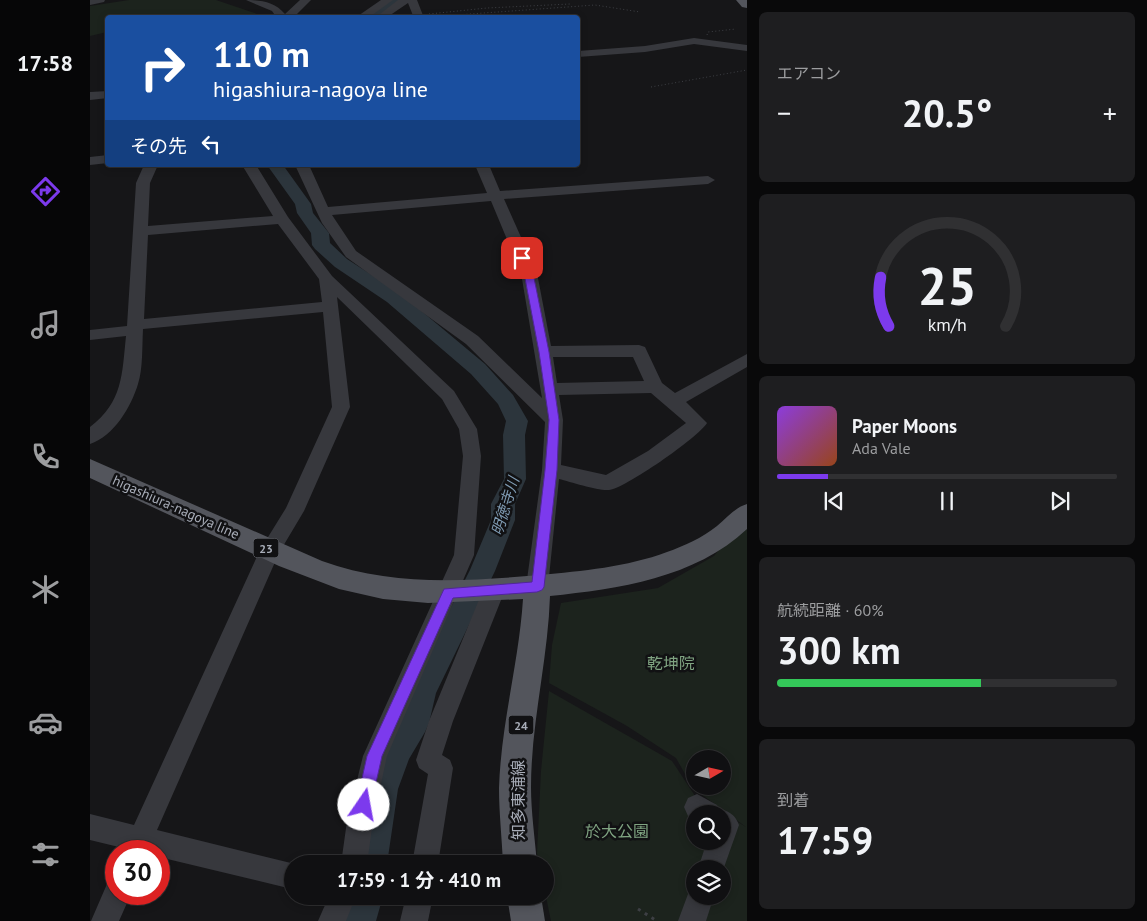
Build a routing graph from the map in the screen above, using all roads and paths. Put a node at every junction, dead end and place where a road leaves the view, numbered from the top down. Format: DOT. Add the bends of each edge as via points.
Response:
graph roads {
  1 [pos="100,0"];
  2 [pos="251,0"];
  3 [pos="306,0"];
  4 [pos="388,0"];
  5 [pos="405,0"];
  6 [pos="412,0"];
  7 [pos="742,0"];
  8 [pos="90,2"];
  9 [pos="570,4"];
  10 [pos="747,4"];
  11 [pos="640,12"];
  12 [pos="281,15"];
  13 [pos="288,15"];
  14 [pos="365,15"];
  15 [pos="382,15"];
  16 [pos="418,15"];
  17 [pos="426,15"];
  18 [pos="470,15"];
  19 [pos="736,29"];
  20 [pos="707,42"];
  21 [pos="747,48"];
  22 [pos="580,54"];
  23 [pos="747,70"];
  24 [pos="651,87"];
  25 [pos="105,94"];
  26 [pos="90,96"];
  27 [pos="105,159"];
  28 [pos="90,161"];
  29 [pos="149,167"];
  30 [pos="250,167"];
  31 [pos="303,167"];
  32 [pos="483,167"];
  33 [pos="708,180"];
  34 [pos="495,196"];
  35 [pos="323,212"];
  36 [pos="282,218"];
  37 [pos="141,231"];
  38 [pos="327,279"];
  39 [pos="330,306"];
  40 [pos="135,327"];
  41 [pos="90,335"];
  42 [pos="544,352"];
  43 [pos="747,360"];
  44 [pos="655,387"];
  45 [pos="550,390"];
  46 [pos="674,401"];
  47 [pos="554,420"];
  48 [pos="90,437"];
  49 [pos="90,468"];
  50 [pos="551,470"];
  51 [pos="747,514"];
  52 [pos="270,550"];
  53 [pos="537,587"];
  54 [pos="494,590"];
  55 [pos="450,592"];
  56 [pos="90,827"];
  57 [pos="125,840"];
  58 [pos="140,840"];
  59 [pos="170,851"];
  60 [pos="355,855"];
  61 [pos="426,855"];
  62 [pos="519,855"];
  63 [pos="284,874"];
  64 [pos="113,905"];
  65 [pos="339,905"];
  66 [pos="418,905"];
  67 [pos="525,905"];
  68 [pos="698,905"];
  69 [pos="638,909"];
  70 [pos="106,921"];
  71 [pos="332,921"];
  72 [pos="414,921"];
  73 [pos="528,921"];
  74 [pos="657,921"];
  75 [pos="692,921"];
  1 -- 8 [label="street"];
  2 -- 12 [label="street" via="276,9"];
  3 -- 13 [label="street"];
  4 -- 14 [label="street"];
  5 -- 15 [label="street"];
  6 -- 16 [label="street"];
  7 -- 10 [label="main road"];
  9 -- 17 [label="path" via="471,9"];
  11 -- 18 [label="path" via="595,5"];
  19 -- 20 [label="path" via="708,32"];
  20 -- 21 [label="street"];
  20 -- 22 [label="street"];
  23 -- 24 [label="path"];
  25 -- 26 [label="street"];
  27 -- 28 [label="street"];
  29 -- 37 [label="street" via="143,183"];
  30 -- 36 [label="street"];
  31 -- 35 [label="street"];
  32 -- 34 [label="street"];
  33 -- 34 [label="street"];
  34 -- 35 [label="street"];
  34 -- 42 [label="street" via="529,273"];
  35 -- 47 [label="street" via="351,254 472,340"];
  36 -- 37 [label="street"];
  36 -- 38 [label="street"];
  37 -- 40 [label="street"];
  38 -- 39 [label="street"];
  38 -- 55 [label="street" via="448,395 468,429 472,456 464,555"];
  39 -- 40 [label="street"];
  39 -- 52 [label="street" via="341,407 294,511"];
  40 -- 41 [label="street"];
  40 -- 48 [label="street" via="130,383 122,403 108,423"];
  42 -- 44 [label="street" via="639,351"];
  42 -- 45 [label="street"];
  43 -- 46 [label="street"];
  44 -- 45 [label="street"];
  44 -- 46 [label="street"];
  45 -- 47 [label="street"];
  46 -- 50 [label="street" via="698,423 667,449 632,471 608,484"];
  47 -- 50 [label="street"];
  49 -- 52 [label="main road, higashiura-nagoya line / 23"];
  50 -- 53 [label="street"];
  51 -- 53 [label="main road, higashiura-nagoya line / 23" via="701,549 673,561 614,578"];
  52 -- 55 [label="main road, higashiura-nagoya line / 23" via="330,575 367,585"];
  52 -- 58 [label="street"];
  53 -- 54 [label="main road, higashiura-nagoya line / 23"];
  53 -- 62 [label="main road, 知多東浦線 / 24" via="535,632 519,737 515,788"];
  54 -- 55 [label="main road, higashiura-nagoya line / 23"];
  54 -- 61 [label="street" via="428,760 441,768"];
  55 -- 60 [label="street" via="375,756"];
  56 -- 57 [label="street"];
  59 -- 63 [label="street"];
  64 -- 70 [label="street"];
  65 -- 71 [label="street"];
  66 -- 72 [label="street"];
  67 -- 73 [label="main road"];
  68 -- 75 [label="street"];
  69 -- 74 [label="path"];
}
